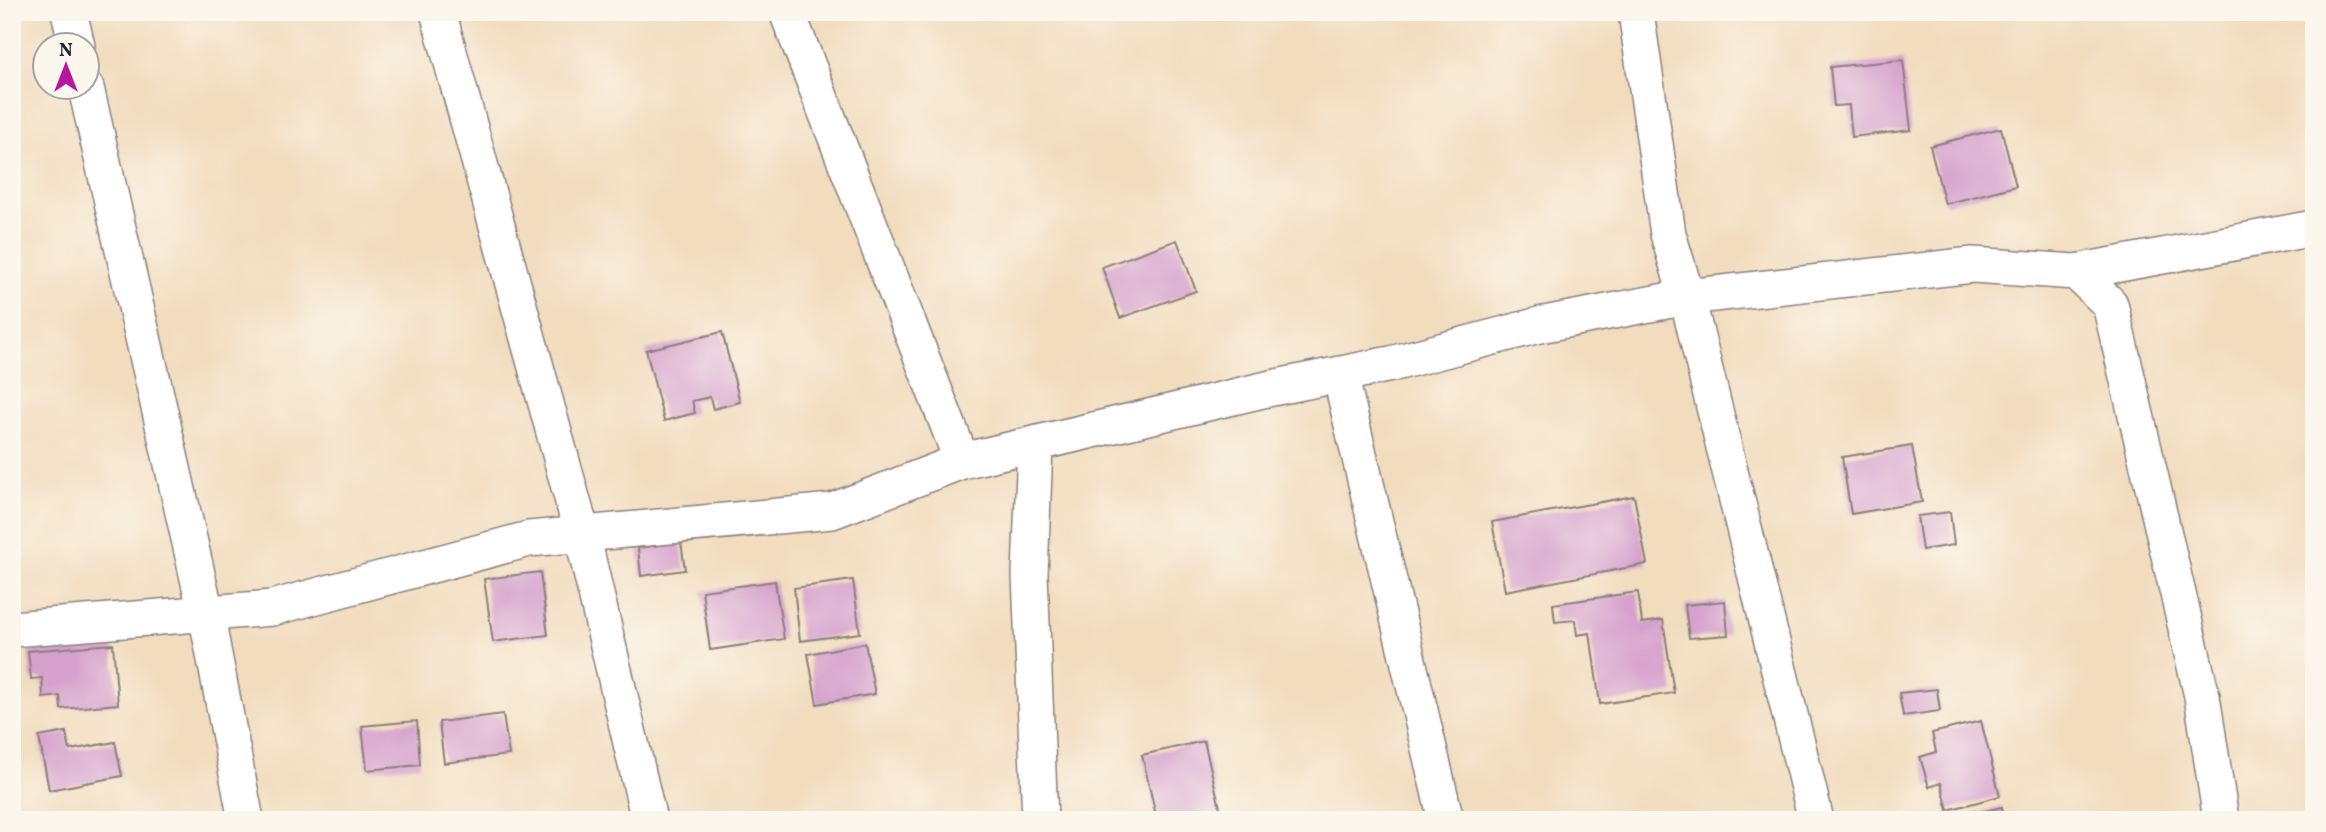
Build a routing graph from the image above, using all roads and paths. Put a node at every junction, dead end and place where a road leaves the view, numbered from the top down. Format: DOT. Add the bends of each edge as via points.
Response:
graph roads {
  1 [pos="69,12"];
  2 [pos="438,12"];
  3 [pos="787,12"];
  4 [pos="1636,12"];
  5 [pos="74,32"];
  6 [pos="89,102"];
  7 [pos="2314,229"];
  8 [pos="2076,272"];
  9 [pos="1687,297"];
  10 [pos="1340,374"];
  11 [pos="1035,446"];
  12 [pos="962,461"];
  13 [pos="582,534"];
  14 [pos="206,613"];
  15 [pos="12,629"];
  16 [pos="246,820"];
  17 [pos="649,820"];
  18 [pos="1040,820"];
  19 [pos="1446,820"];
  20 [pos="1816,820"];
  21 [pos="2221,820"];
  1 -- 5 [label="street"];
  2 -- 13 [label="street"];
  3 -- 12 [label="street"];
  4 -- 9 [label="street" via="1668,234"];
  6 -- 14 [label="street"];
  7 -- 8 [label="street"];
  8 -- 9 [label="street" via="1973,265"];
  8 -- 21 [label="street" via="2110,304 2202,696"];
  9 -- 10 [label="street" via="1539,325"];
  9 -- 20 [label="street"];
  10 -- 11 [label="street"];
  10 -- 19 [label="street"];
  11 -- 12 [label="street"];
  11 -- 18 [label="street" via="1030,575"];
  12 -- 13 [label="street" via="832,511"];
  13 -- 14 [label="street" via="529,539 272,608"];
  13 -- 17 [label="street"];
  14 -- 15 [label="street"];
  14 -- 16 [label="street"];
}
